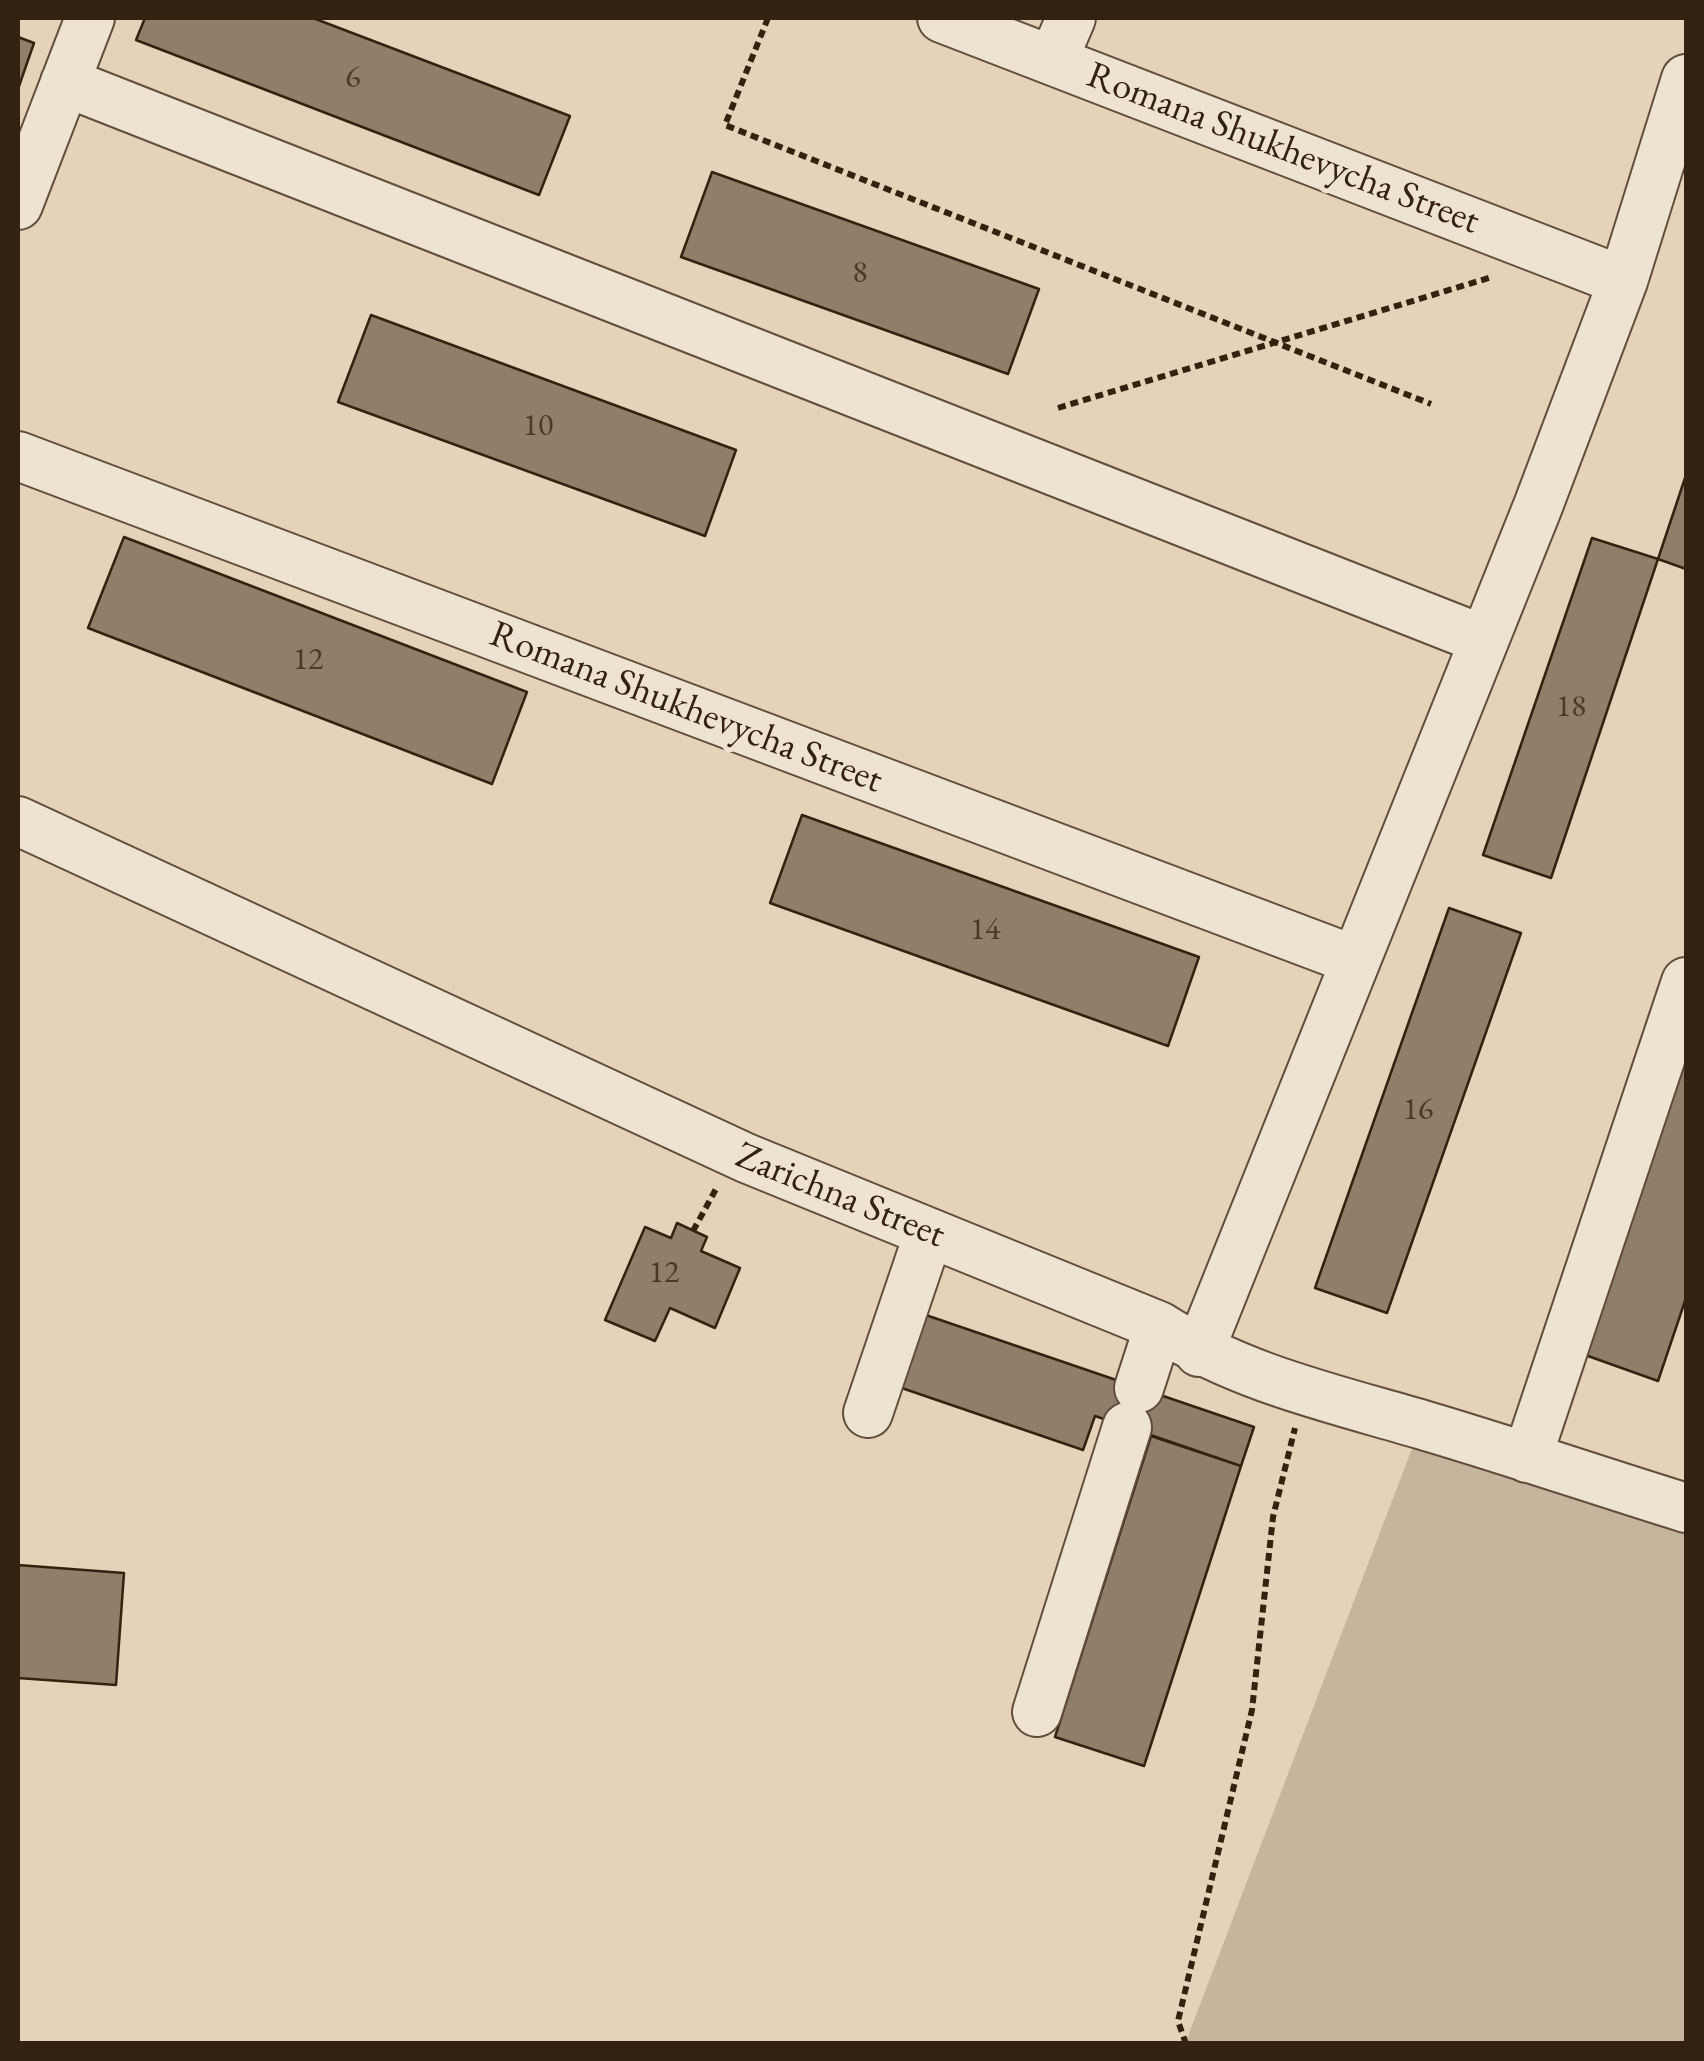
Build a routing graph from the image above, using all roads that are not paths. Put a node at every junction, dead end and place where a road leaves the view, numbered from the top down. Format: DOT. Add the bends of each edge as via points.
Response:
graph roads {
  1 [pos="90,18"];
  2 [pos="942,18"];
  3 [pos="1062,39"];
  4 [pos="1686,78"];
  5 [pos="65,82"];
  6 [pos="18,205"];
  7 [pos="1666,205"];
  8 [pos="1624,280"];
  9 [pos="18,456"];
  10 [pos="1484,640"];
  11 [pos="18,821"];
  12 [pos="1354,960"];
  13 [pos="1686,982"];
  14 [pos="929,1232"];
  15 [pos="1158,1326"];
  16 [pos="1199,1352"];
  17 [pos="868,1413"];
  18 [pos="1527,1458"];
  19 [pos="1686,1508"];
  20 [pos="1037,1712"];
  1 -- 5 [label="street"];
  2 -- 3 [label="street, Romana Shukhevycha Street"];
  3 -- 8 [label="street, Romana Shukhevycha Street"];
  4 -- 7 [label="street"];
  5 -- 6 [label="street"];
  5 -- 10 [label="street"];
  7 -- 8 [label="street"];
  8 -- 10 [label="street"];
  9 -- 12 [label="street, Romana Shukhevycha Street"];
  10 -- 12 [label="street"];
  11 -- 14 [label="street, Zarichna Street" via="746,1158"];
  12 -- 16 [label="street"];
  13 -- 18 [label="street"];
  14 -- 15 [label="street, Zarichna Street"];
  14 -- 17 [label="street"];
  15 -- 16 [label="street, Zarichna Street"];
  15 -- 20 [label="street"];
  16 -- 18 [label="street, Zarichna Street" via="1303,1394"];
  18 -- 19 [label="street, Zarichna Street"];
}
